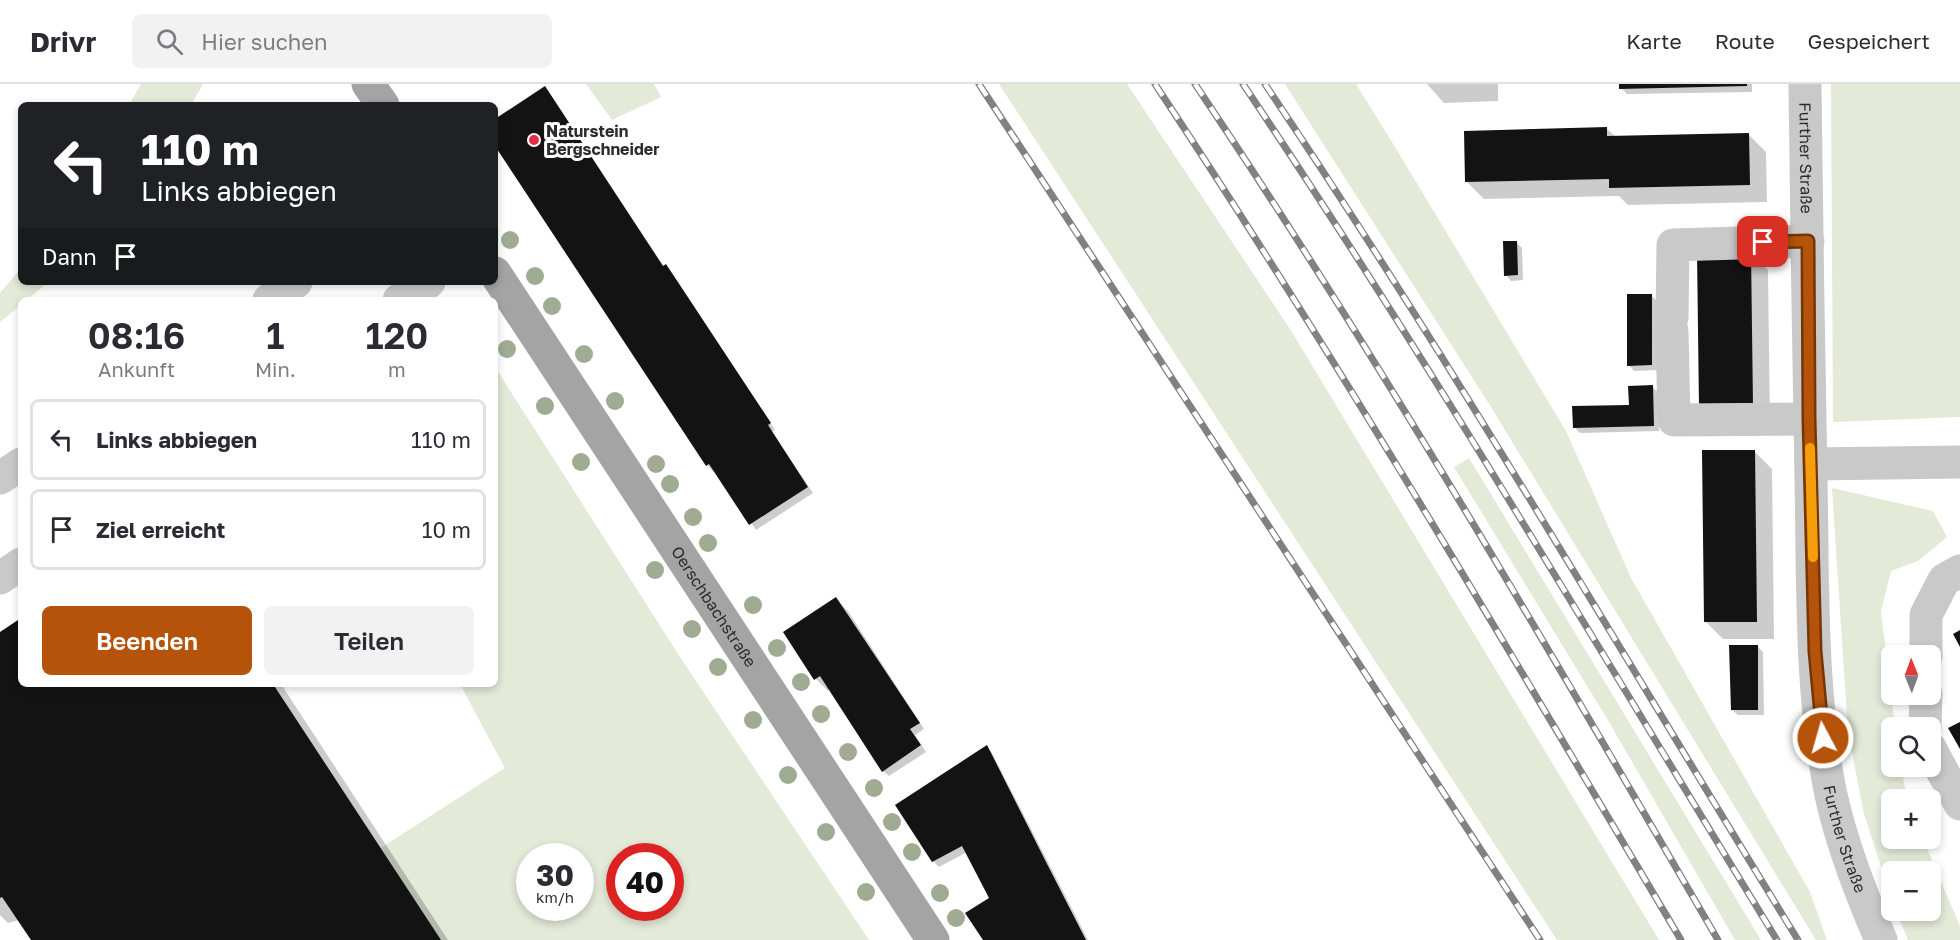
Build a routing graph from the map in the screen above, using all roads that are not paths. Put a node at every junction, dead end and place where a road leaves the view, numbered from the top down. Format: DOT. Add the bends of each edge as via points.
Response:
graph roads {
  1 [pos="368,84"];
  2 [pos="1805,84"];
  3 [pos="381,102"];
  4 [pos="1808,241"];
  5 [pos="498,278"];
  6 [pos="292,285"];
  7 [pos="424,285"];
  8 [pos="274,297"];
  9 [pos="404,297"];
  10 [pos="1809,419"];
  11 [pos="1960,462"];
  12 [pos="1811,464"];
  13 [pos="18,466"];
  14 [pos="0,478"];
  15 [pos="18,566"];
  16 [pos="1960,571"];
  17 [pos="0,578"];
  18 [pos="1926,645"];
  19 [pos="1941,769"];
  20 [pos="1960,804"];
  21 [pos="933,940"];
  22 [pos="1881,940"];
  1 -- 3 [label="main road"];
  2 -- 4 [label="street, Further Straße"];
  4 -- 10 [label="street, Further Straße"];
  4 -- 10 [label="street" via="1673,245 1672,325 1674,420"];
  5 -- 21 [label="main road, Oerschbachstraße"];
  6 -- 8 [label="street"];
  7 -- 9 [label="street"];
  10 -- 12 [label="street, Further Straße"];
  11 -- 12 [label="street"];
  12 -- 22 [label="street, Further Straße" via="1820,719 1831,793 1844,843"];
  13 -- 14 [label="street"];
  15 -- 17 [label="street"];
  16 -- 18 [label="street" via="1944,580 1926,615"];
  19 -- 20 [label="street"];
}
